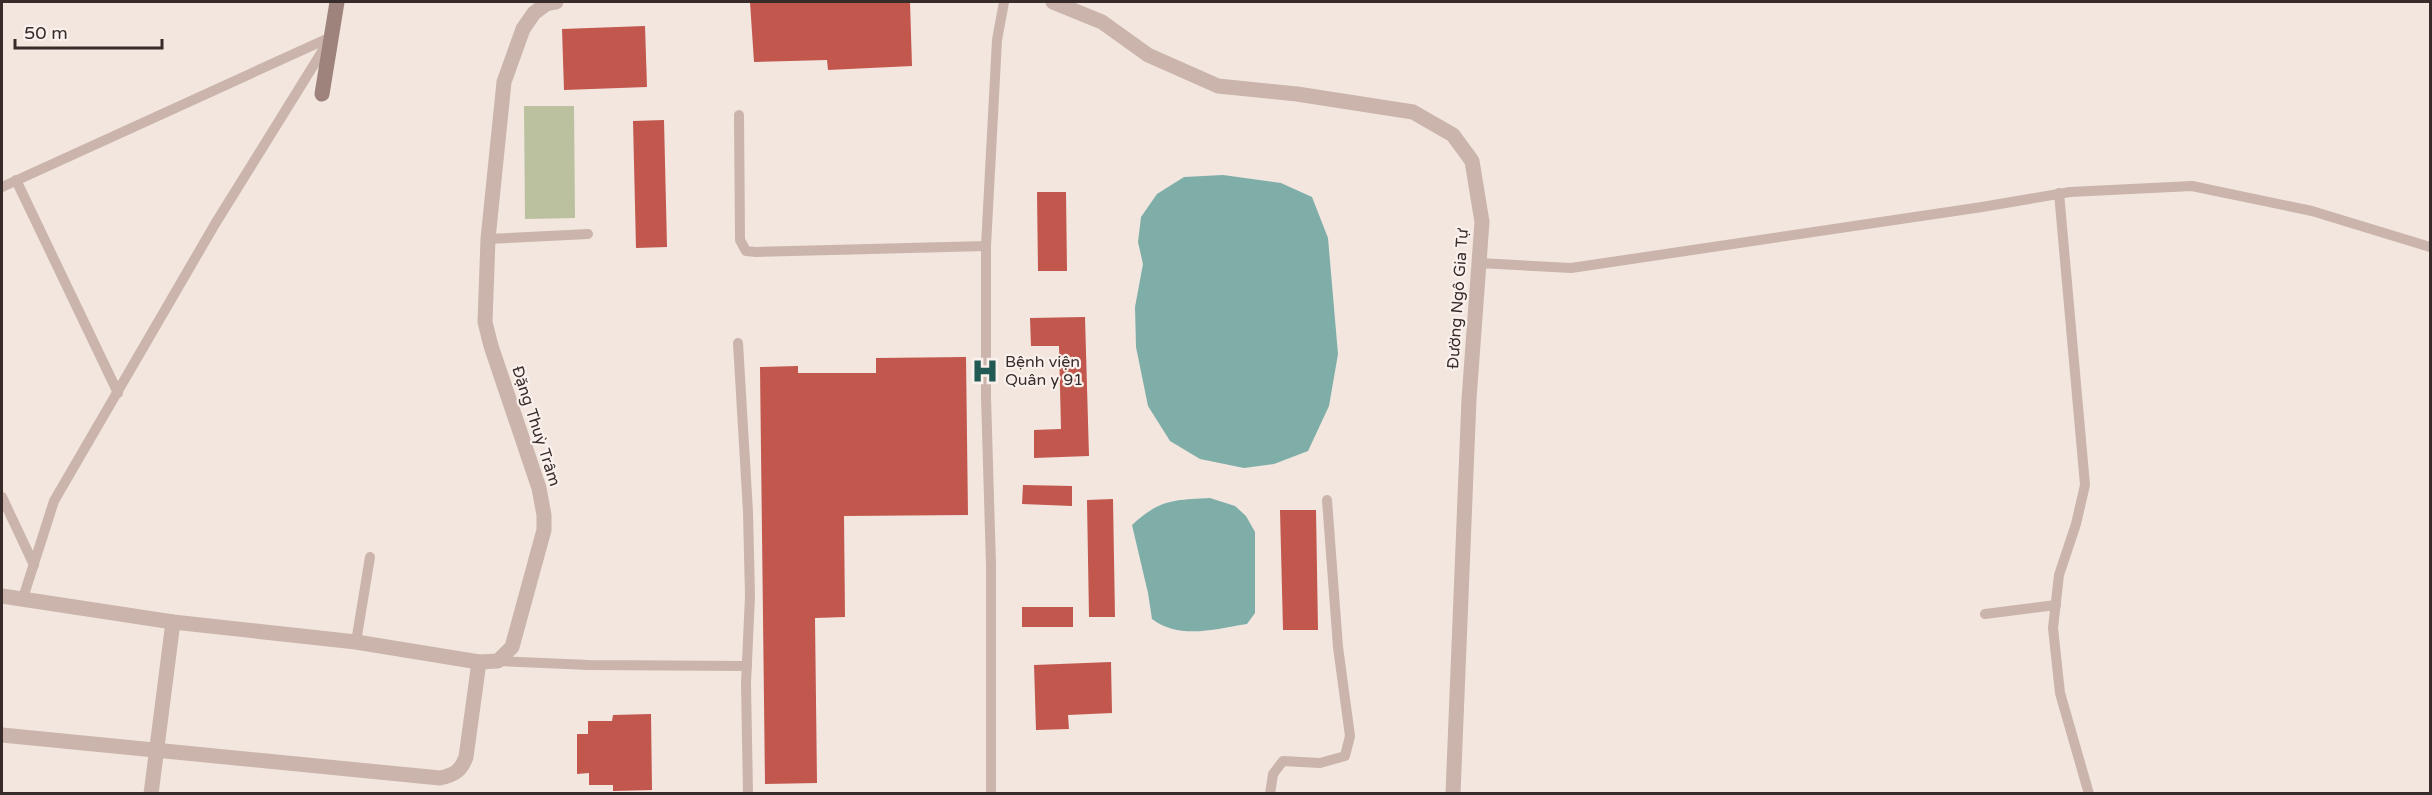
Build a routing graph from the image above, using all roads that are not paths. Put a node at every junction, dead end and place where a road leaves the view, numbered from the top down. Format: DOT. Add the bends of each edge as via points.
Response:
graph roads {
  1 [pos="337,2"];
  2 [pos="556,2"];
  3 [pos="1004,2"];
  4 [pos="1053,2"];
  5 [pos="331,37"];
  6 [pos="322,94"];
  7 [pos="738,115"];
  8 [pos="16,180"];
  9 [pos="2,187"];
  10 [pos="2059,194"];
  11 [pos="588,234"];
  12 [pos="488,239"];
  13 [pos="987,246"];
  14 [pos="2430,248"];
  15 [pos="1479,263"];
  16 [pos="738,343"];
  17 [pos="118,393"];
  18 [pos="2,497"];
  19 [pos="1328,500"];
  20 [pos="370,557"];
  21 [pos="34,564"];
  22 [pos="2,596"];
  23 [pos="22,598"];
  24 [pos="2056,605"];
  25 [pos="1985,614"];
  26 [pos="173,622"];
  27 [pos="356,642"];
  28 [pos="498,661"];
  29 [pos="479,662"];
  30 [pos="747,666"];
  31 [pos="2,735"];
  32 [pos="156,750"];
  33 [pos="151,794"];
  34 [pos="748,794"];
  35 [pos="991,794"];
  36 [pos="1270,794"];
  37 [pos="1453,794"];
  38 [pos="2089,794"];
  1 -- 5 [label="street"];
  2 -- 12 [label="street, Đặng Thuỳ Trâm" via="534,13 523,29 504,82"];
  3 -- 13 [label="lane" via="997,40"];
  4 -- 15 [label="street, Đường Ngô Gia Tự" via="1101,22 1148,54 1218,86 1413,112 1453,135 1472,161 1482,222"];
  5 -- 6 [label="street"];
  5 -- 8 [label="lane"];
  5 -- 17 [label="lane" via="215,224"];
  7 -- 13 [label="lane" via="740,240 746,250"];
  8 -- 9 [label="lane"];
  8 -- 17 [label="lane"];
  10 -- 14 [label="lane" via="2192,186 2312,211"];
  10 -- 15 [label="lane" via="1571,268"];
  10 -- 24 [label="lane" via="2085,485 2059,575"];
  11 -- 12 [label="lane"];
  12 -- 28 [label="street, Đặng Thuỳ Trâm" via="485,322 539,488 544,515 544,530 512,647"];
  13 -- 35 [label="lane"];
  15 -- 37 [label="street, Đường Ngô Gia Tự" via="1469,399"];
  16 -- 30 [label="lane" via="749,533"];
  17 -- 21 [label="lane" via="54,501"];
  18 -- 21 [label="lane"];
  19 -- 36 [label="lane" via="1338,647 1350,736 1345,756 1320,763 1283,761 1273,774"];
  20 -- 27 [label="lane"];
  21 -- 23 [label="lane"];
  22 -- 23 [label="street"];
  23 -- 26 [label="street"];
  24 -- 25 [label="lane"];
  24 -- 38 [label="lane" via="2053,628 2060,693"];
  26 -- 27 [label="street"];
  26 -- 32 [label="street"];
  27 -- 29 [label="street"];
  28 -- 29 [label="street"];
  28 -- 30 [label="lane"];
  29 -- 32 [label="street" via="466,757 462,768 453,775 440,778"];
  30 -- 34 [label="lane"];
  31 -- 32 [label="street"];
  32 -- 33 [label="street"];
}
